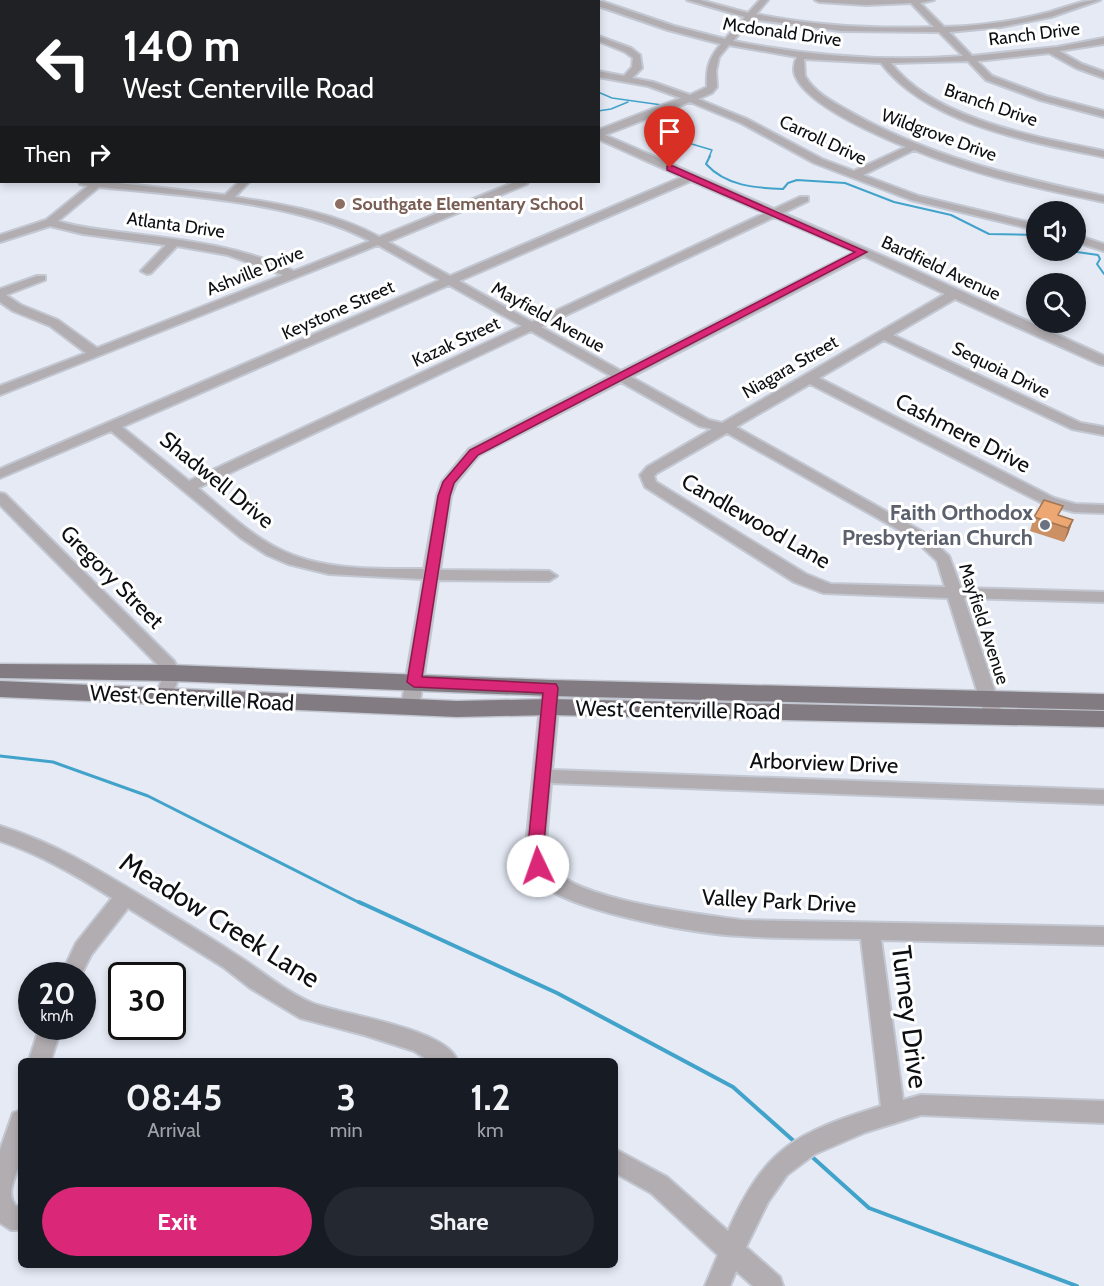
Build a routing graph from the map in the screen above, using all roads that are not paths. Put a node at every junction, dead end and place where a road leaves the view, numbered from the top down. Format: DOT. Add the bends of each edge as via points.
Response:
graph roads {
  1 [pos="691,0"];
  2 [pos="764,0"];
  3 [pos="819,0"];
  4 [pos="930,0"];
  5 [pos="1096,0"];
  6 [pos="912,1"];
  7 [pos="600,4"];
  8 [pos="749,16"];
  9 [pos="939,28"];
  10 [pos="600,39"];
  11 [pos="1104,41"];
  12 [pos="727,42"];
  13 [pos="1050,50"];
  14 [pos="802,54"];
  15 [pos="967,58"];
  16 [pos="883,59"];
  17 [pos="600,74"];
  18 [pos="1104,75"];
  19 [pos="626,79"];
  20 [pos="691,99"];
  21 [pos="1104,114"];
  22 [pos="600,134"];
  23 [pos="600,136"];
  24 [pos="915,146"];
  25 [pos="1104,154"];
  26 [pos="854,175"];
  27 [pos="691,177"];
  28 [pos="90,183"];
  29 [pos="99,183"];
  30 [pos="243,183"];
  31 [pos="521,183"];
  32 [pos="804,198"];
  33 [pos="1104,198"];
  34 [pos="227,199"];
  35 [pos="774,213"];
  36 [pos="50,222"];
  37 [pos="1026,225"];
  38 [pos="0,239"];
  39 [pos="379,242"];
  40 [pos="1086,242"];
  41 [pos="174,243"];
  42 [pos="1104,248"];
  43 [pos="863,252"];
  44 [pos="147,271"];
  45 [pos="293,276"];
  46 [pos="41,278"];
  47 [pos="449,281"];
  48 [pos="0,294"];
  49 [pos="954,294"];
  50 [pos="530,327"];
  51 [pos="884,335"];
  52 [pos="96,354"];
  53 [pos="1104,361"];
  54 [pos="620,378"];
  55 [pos="809,378"];
  56 [pos="0,391"];
  57 [pos="113,426"];
  58 [pos="722,427"];
  59 [pos="1104,431"];
  60 [pos="0,474"];
  61 [pos="647,475"];
  62 [pos="188,487"];
  63 [pos="0,497"];
  64 [pos="1104,509"];
  65 [pos="431,574"];
  66 [pos="549,576"];
  67 [pos="955,593"];
  68 [pos="1104,597"];
  69 [pos="172,673"];
  70 [pos="6,680"];
  71 [pos="414,682"];
  72 [pos="165,696"];
  73 [pos="550,698"];
  74 [pos="1104,702"];
  75 [pos="991,707"];
  76 [pos="410,708"];
  77 [pos="1104,719"];
  78 [pos="542,776"];
  79 [pos="1104,797"];
  80 [pos="0,833"];
  81 [pos="125,897"];
  82 [pos="870,930"];
  83 [pos="1104,936"];
  84 [pos="77,962"];
  85 [pos="46,1040"];
  86 [pos="41,1058"];
  87 [pos="443,1058"];
  88 [pos="893,1112"];
  89 [pos="1104,1112"];
  90 [pos="18,1130"];
  91 [pos="618,1162"];
  92 [pos="0,1187"];
  93 [pos="18,1218"];
  94 [pos="733,1252"];
  95 [pos="717,1286"];
  96 [pos="771,1286"];
  1 -- 8 [label="street"];
  2 -- 8 [label="street"];
  3 -- 6 [label="street"];
  4 -- 6 [label="street"];
  5 -- 9 [label="street" via="1020,21"];
  6 -- 9 [label="street"];
  7 -- 12 [label="street, Mcdonald Drive" via="673,29"];
  8 -- 9 [label="street" via="836,29"];
  8 -- 12 [label="street"];
  9 -- 15 [label="street"];
  10 -- 19 [label="street" via="637,57 637,68"];
  11 -- 13 [label="street, Ranch Drive"];
  12 -- 14 [label="street, Mcdonald Drive"];
  12 -- 20 [label="street" via="715,56 712,87"];
  13 -- 15 [label="street, Ranch Drive"];
  13 -- 18 [label="street"];
  14 -- 16 [label="street, Mcdonald Drive"];
  14 -- 24 [label="street, Wildgrove Drive" via="798,64 800,75 822,99 860,123"];
  15 -- 16 [label="street, Mcdonald Drive"];
  15 -- 21 [label="street" via="983,74 1005,85"];
  16 -- 25 [label="street, Branch Drive" via="909,90 951,111 1042,140"];
  17 -- 19 [label="street, Carroll Drive"];
  19 -- 20 [label="street, Carroll Drive"];
  20 -- 22 [label="street"];
  20 -- 26 [label="street, Carroll Drive"];
  23 -- 27 [label="street, Bardfield Avenue"];
  24 -- 26 [label="street"];
  24 -- 33 [label="street, Wildgrove Drive" via="1012,177"];
  26 -- 37 [label="street, Carroll Drive" via="915,198"];
  27 -- 35 [label="street, Bardfield Avenue"];
  27 -- 47 [label="street, Keystone Street"];
  28 -- 36 [label="street"];
  29 -- 34 [label="street, Mayfield Avenue"];
  30 -- 34 [label="street"];
  31 -- 39 [label="street, Ashville Drive"];
  32 -- 35 [label="street, Kazak Street"];
  34 -- 39 [label="street, Mayfield Avenue" via="328,219"];
  35 -- 43 [label="street, Bardfield Avenue"];
  35 -- 50 [label="street, Kazak Street"];
  36 -- 38 [label="street"];
  36 -- 41 [label="street, Atlanta Drive"];
  39 -- 45 [label="street, Ashville Drive"];
  39 -- 47 [label="street, Mayfield Avenue"];
  40 -- 42 [label="street"];
  41 -- 44 [label="street"];
  41 -- 45 [label="street, Atlanta Drive" via="245,254"];
  43 -- 49 [label="street, Bardfield Avenue"];
  43 -- 54 [label="street"];
  45 -- 52 [label="street, Ashville Drive"];
  46 -- 48 [label="street"];
  47 -- 50 [label="street, Mayfield Avenue"];
  47 -- 57 [label="street, Keystone Street"];
  48 -- 52 [label="street" via="17,308 54,323"];
  49 -- 51 [label="street, Niagara Street"];
  49 -- 53 [label="street, Bardfield Avenue"];
  50 -- 54 [label="street, Mayfield Avenue"];
  50 -- 62 [label="street, Kazak Street"];
  51 -- 55 [label="street, Niagara Street"];
  51 -- 59 [label="street, Sequoia Drive" via="1077,426"];
  52 -- 56 [label="street, Ashville Drive"];
  54 -- 58 [label="street, Mayfield Avenue" via="704,423"];
  54 -- 65 [label="street" via="474,452 449,482 444,496"];
  55 -- 58 [label="street, Niagara Street"];
  55 -- 64 [label="street, Cashmere Drive" via="1049,501 1074,508"];
  57 -- 60 [label="street, Keystone Street"];
  57 -- 62 [label="street, Shadwell Drive"];
  58 -- 61 [label="street, Niagara Street"];
  58 -- 67 [label="street, Mayfield Avenue" via="926,540 944,559"];
  61 -- 67 [label="street, Candlewood Lane" via="650,484 662,493 813,584 829,589"];
  62 -- 65 [label="street, Shadwell Drive" via="246,535 293,561 329,569"];
  63 -- 69 [label="street, Gregory Street"];
  65 -- 66 [label="street, Shadwell Drive"];
  65 -- 71 [label="street"];
  67 -- 68 [label="street, Candlewood Lane"];
  67 -- 75 [label="street, Mayfield Avenue"];
  69 -- 70 [label="main road, West Centerville Road"];
  69 -- 71 [label="main road, West Centerville Road"];
  69 -- 72 [label="street"];
  70 -- 72 [label="main road, West Centerville Road"];
  71 -- 73 [label="main road, West Centerville Road"];
  71 -- 76 [label="street"];
  72 -- 76 [label="main road, West Centerville Road"];
  73 -- 75 [label="main road, West Centerville Road"];
  73 -- 76 [label="main road, West Centerville Road"];
  73 -- 78 [label="street, Valley Park Drive"];
  74 -- 75 [label="main road, West Centerville Road"];
  75 -- 77 [label="main road, West Centerville Road"];
  78 -- 79 [label="street, Arborview Drive"];
  78 -- 82 [label="street, Valley Park Drive" via="538,866 550,881 569,890 687,921 741,928"];
  80 -- 81 [label="street, Meadow Creek Lane" via="38,846"];
  81 -- 84 [label="street"];
  81 -- 87 [label="street, Meadow Creek Lane" via="308,1011 421,1044"];
  82 -- 83 [label="street, Valley Park Drive"];
  82 -- 88 [label="street, Turney Drive"];
  85 -- 86 [label="street"];
  88 -- 89 [label="street" via="921,1105"];
  88 -- 94 [label="street" via="815,1141 794,1153 778,1168 755,1202"];
  90 -- 92 [label="street"];
  91 -- 94 [label="street" via="659,1185"];
  92 -- 93 [label="street" via="0,1205 11,1218"];
  94 -- 95 [label="street"];
  94 -- 96 [label="street"];
}
